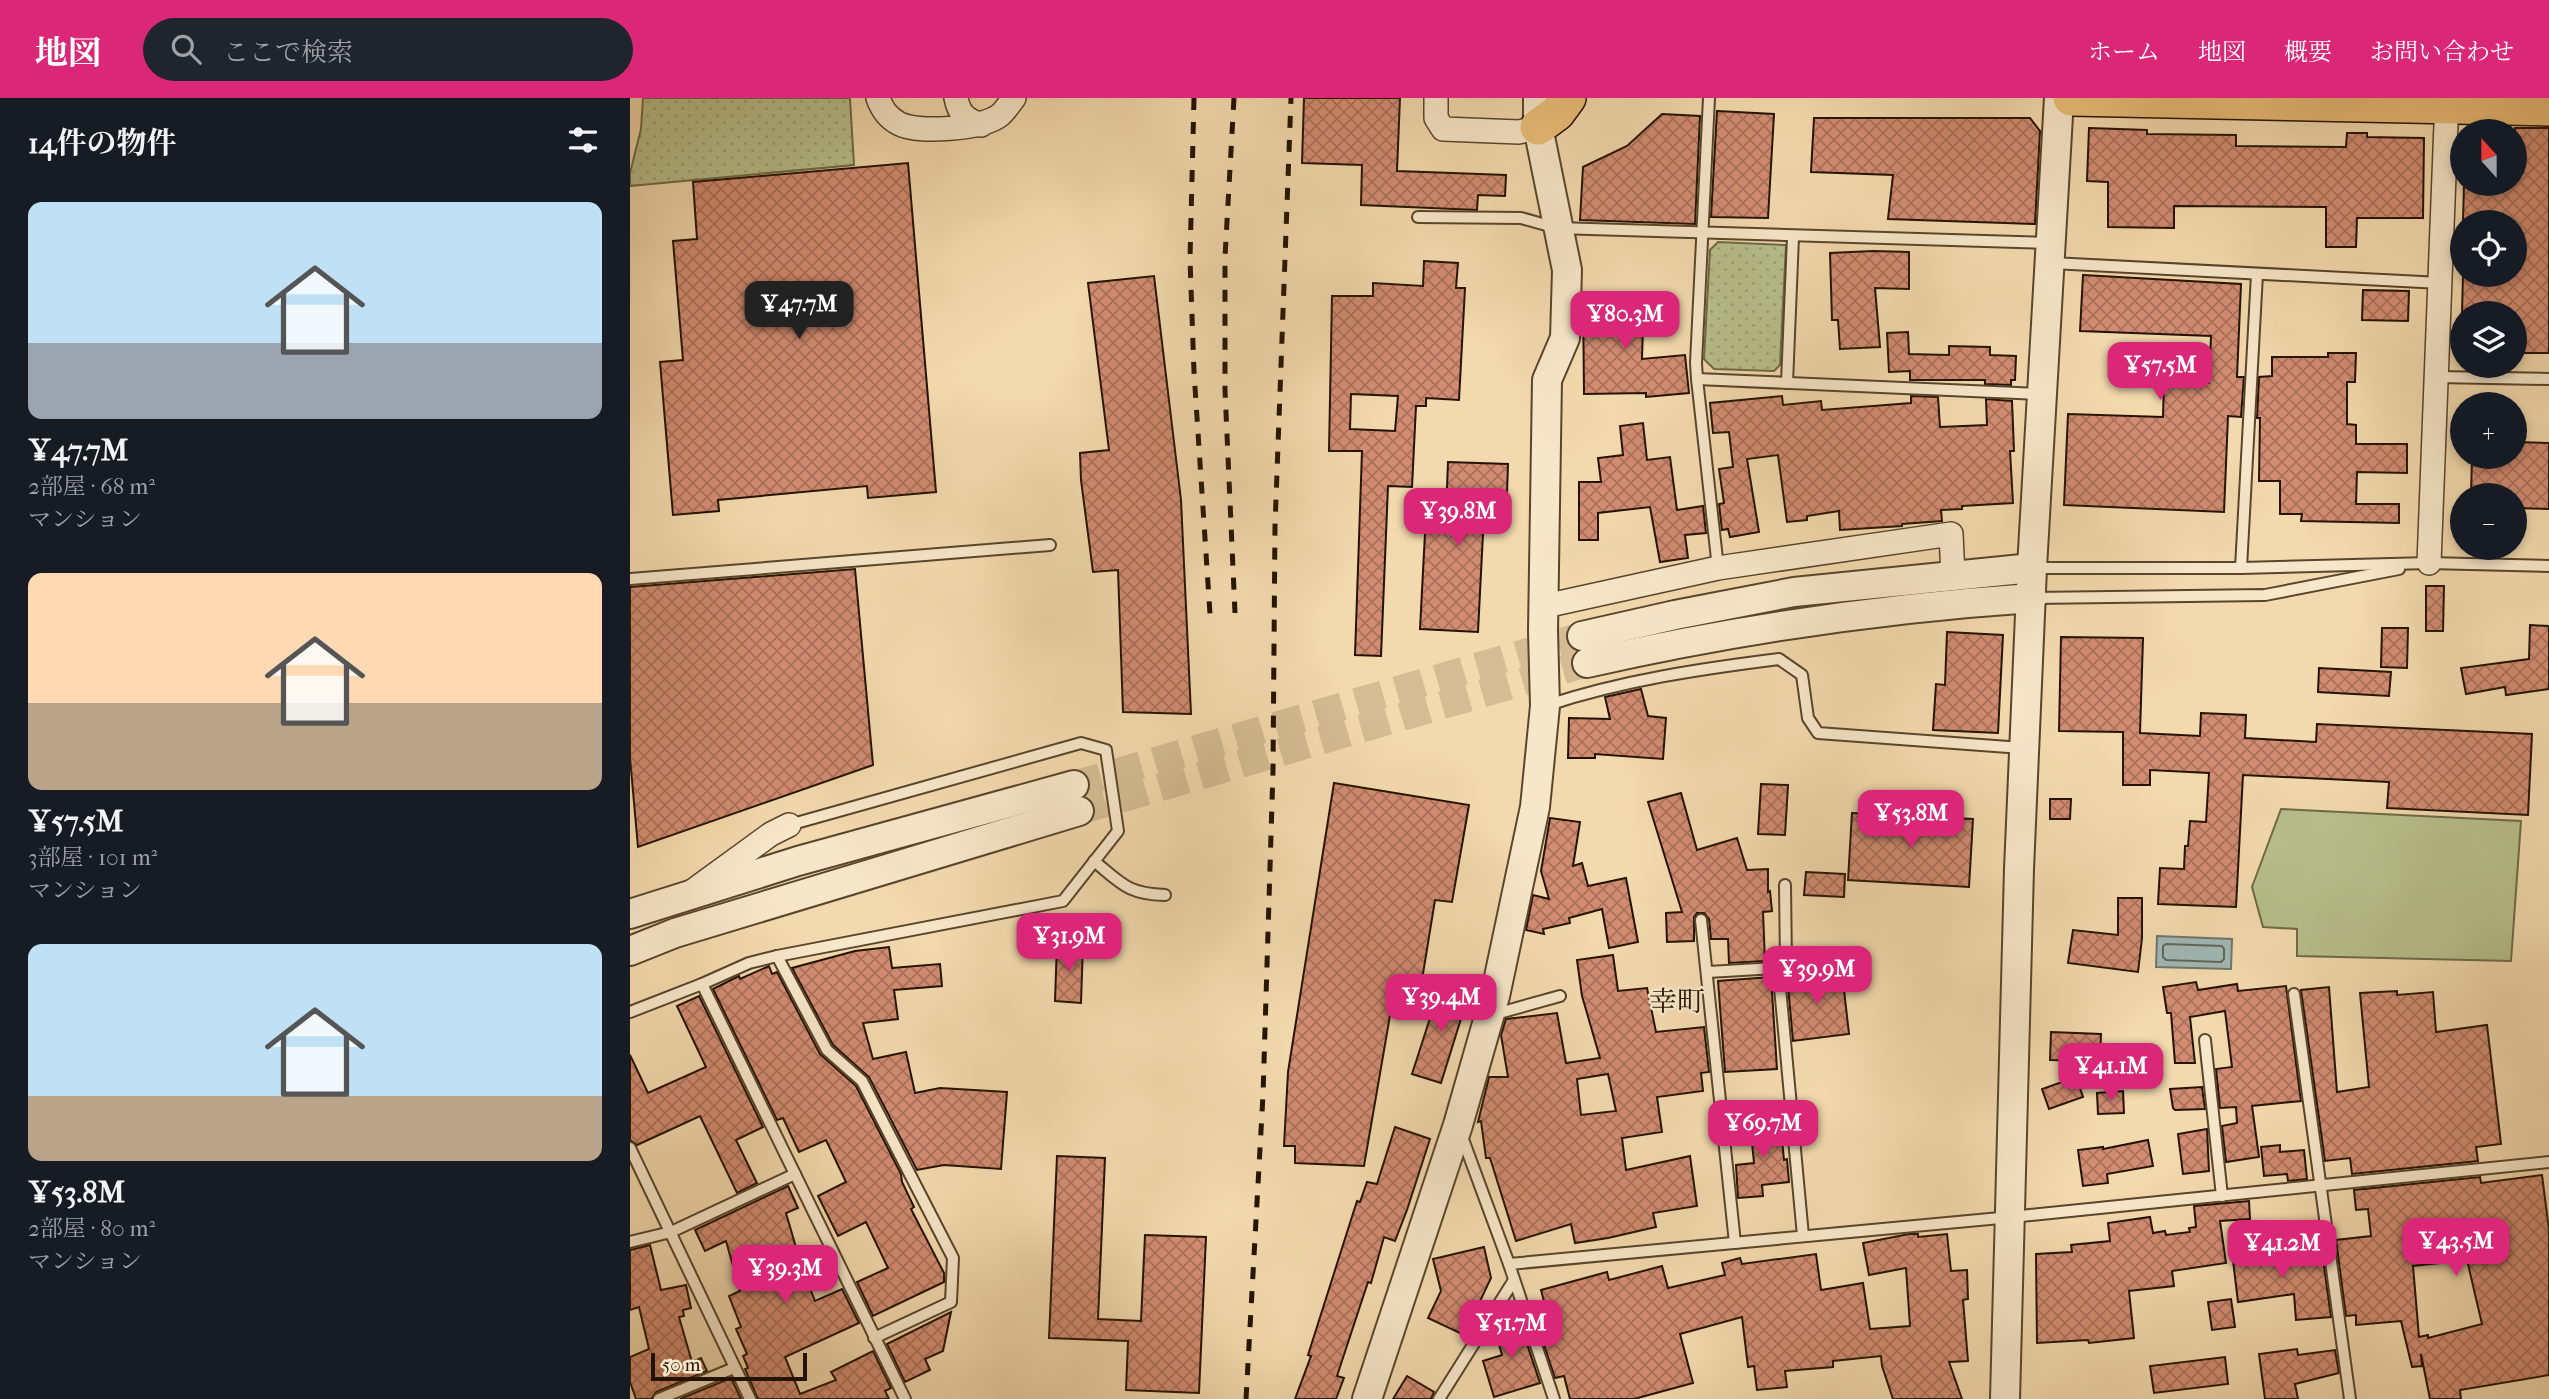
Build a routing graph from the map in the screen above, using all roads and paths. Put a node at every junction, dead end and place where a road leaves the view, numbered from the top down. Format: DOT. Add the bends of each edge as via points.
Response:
graph roads {
  1 [pos="877,98"];
  2 [pos="956,98"];
  3 [pos="1014,98"];
  4 [pos="1436,98"];
  5 [pos="1709,98"];
  6 [pos="2059,98"];
  7 [pos="2071,98"];
  8 [pos="2447,102"];
  9 [pos="1551,107"];
  10 [pos="2549,108"];
  11 [pos="981,125"];
  12 [pos="1418,217"];
  13 [pos="1557,228"];
  14 [pos="1702,233"];
  15 [pos="1793,237"];
  16 [pos="2050,253"];
  17 [pos="2257,274"];
  18 [pos="2441,283"];
  19 [pos="2437,377"];
  20 [pos="1698,379"];
  21 [pos="2549,379"];
  22 [pos="1787,383"];
  23 [pos="2044,394"];
  24 [pos="1050,545"];
  25 [pos="2429,563"];
  26 [pos="2549,566"];
  27 [pos="1718,568"];
  28 [pos="2032,568"];
  29 [pos="2241,568"];
  30 [pos="1953,576"];
  31 [pos="630,579"];
  32 [pos="2032,598"];
  33 [pos="1545,606"];
  34 [pos="1545,706"];
  35 [pos="2025,749"];
  36 [pos="789,825"];
  37 [pos="798,861"];
  38 [pos="1094,861"];
  39 [pos="1785,885"];
  40 [pos="1165,895"];
  41 [pos="685,896"];
  42 [pos="630,914"];
  43 [pos="1701,920"];
  44 [pos="630,951"];
  45 [pos="777,957"];
  46 [pos="1846,964"];
  47 [pos="1782,966"];
  48 [pos="1707,972"];
  49 [pos="702,984"];
  50 [pos="2294,994"];
  51 [pos="1560,996"];
  52 [pos="630,1012"];
  53 [pos="1489,1016"];
  54 [pos="2205,1040"];
  55 [pos="1458,1125"];
  56 [pos="630,1148"];
  57 [pos="2549,1162"];
  58 [pos="794,1174"];
  59 [pos="2320,1185"];
  60 [pos="2222,1196"];
  61 [pos="2011,1217"];
  62 [pos="671,1232"];
  63 [pos="1803,1236"];
  64 [pos="630,1242"];
  65 [pos="1735,1243"];
  66 [pos="1509,1264"];
  67 [pos="1514,1280"];
  68 [pos="874,1338"];
  69 [pos="734,1368"];
  70 [pos="659,1399"];
  71 [pos="750,1399"];
  72 [pos="905,1399"];
  73 [pos="1367,1399"];
  74 [pos="1439,1399"];
  75 [pos="1554,1399"];
  76 [pos="2005,1399"];
  77 [pos="2350,1399"];
  1 -- 11 [label="street" via="886,116 914,129"];
  2 -- 11 [label="street" via="967,120"];
  3 -- 11 [label="street" via="999,116"];
  4 -- 9 [label="street" via="1436,118 1443,130 1519,132"];
  5 -- 14 [label="lane"];
  6 -- 16 [label="street"];
  7 -- 8 [label="main road"];
  8 -- 10 [label="main road"];
  8 -- 18 [label="street"];
  9 -- 13 [label="street"];
  12 -- 13 [label="lane" via="1521,218"];
  13 -- 14 [label="lane"];
  13 -- 33 [label="street" via="1567,270 1565,338 1547,380"];
  14 -- 15 [label="lane"];
  14 -- 20 [label="lane"];
  15 -- 16 [label="lane"];
  15 -- 22 [label="lane"];
  16 -- 17 [label="lane"];
  16 -- 23 [label="street"];
  17 -- 18 [label="lane"];
  17 -- 29 [label="lane"];
  18 -- 19 [label="street"];
  19 -- 21 [label="lane"];
  19 -- 25 [label="street"];
  20 -- 22 [label="lane"];
  20 -- 27 [label="lane"];
  22 -- 23 [label="lane"];
  23 -- 28 [label="street"];
  24 -- 31 [label="lane"];
  25 -- 26 [label="lane"];
  25 -- 29 [label="lane"];
  25 -- 32 [label="lane" via="2265,595"];
  27 -- 30 [label="street" via="1951,534"];
  27 -- 33 [label="street"];
  28 -- 29 [label="lane"];
  28 -- 30 [label="street"];
  28 -- 32 [label="street"];
  30 -- 32 [label="street" via="1794,592 1675,615 1584,650"];
  32 -- 35 [label="street"];
  33 -- 34 [label="street"];
  34 -- 35 [label="lane" via="1684,671 1779,659 1802,675 1808,718 1818,733"];
  34 -- 53 [label="street" via="1535,807"];
  35 -- 61 [label="street"];
  36 -- 37 [label="street" via="782,838 783,849"];
  36 -- 38 [label="lane" via="1081,743 1106,750 1118,831"];
  36 -- 41 [label="street"];
  37 -- 41 [label="street"];
  37 -- 44 [label="street" via="1076,798"];
  38 -- 40 [label="lane" via="1126,888"];
  38 -- 45 [label="lane" via="1063,901"];
  39 -- 47 [label="lane"];
  41 -- 42 [label="street"];
  43 -- 48 [label="lane"];
  45 -- 49 [label="lane" via="749,963"];
  45 -- 68 [label="lane" via="827,1050 862,1081 953,1258 951,1302"];
  46 -- 47 [label="lane"];
  47 -- 48 [label="lane"];
  47 -- 63 [label="lane"];
  48 -- 65 [label="lane"];
  49 -- 52 [label="lane"];
  49 -- 58 [label="lane"];
  50 -- 59 [label="lane"];
  51 -- 53 [label="lane"];
  53 -- 55 [label="street"];
  54 -- 60 [label="lane"];
  55 -- 66 [label="lane"];
  55 -- 73 [label="street"];
  56 -- 62 [label="lane"];
  57 -- 59 [label="lane"];
  58 -- 62 [label="lane"];
  58 -- 68 [label="lane"];
  59 -- 60 [label="lane"];
  59 -- 77 [label="lane"];
  60 -- 61 [label="lane"];
  61 -- 63 [label="lane"];
  61 -- 76 [label="street"];
  62 -- 64 [label="lane"];
  62 -- 69 [label="lane"];
  63 -- 65 [label="lane"];
  65 -- 66 [label="lane"];
  66 -- 67 [label="lane"];
  67 -- 74 [label="lane"];
  67 -- 75 [label="lane"];
  68 -- 72 [label="lane"];
  69 -- 70 [label="lane"];
  69 -- 71 [label="lane"];
}
